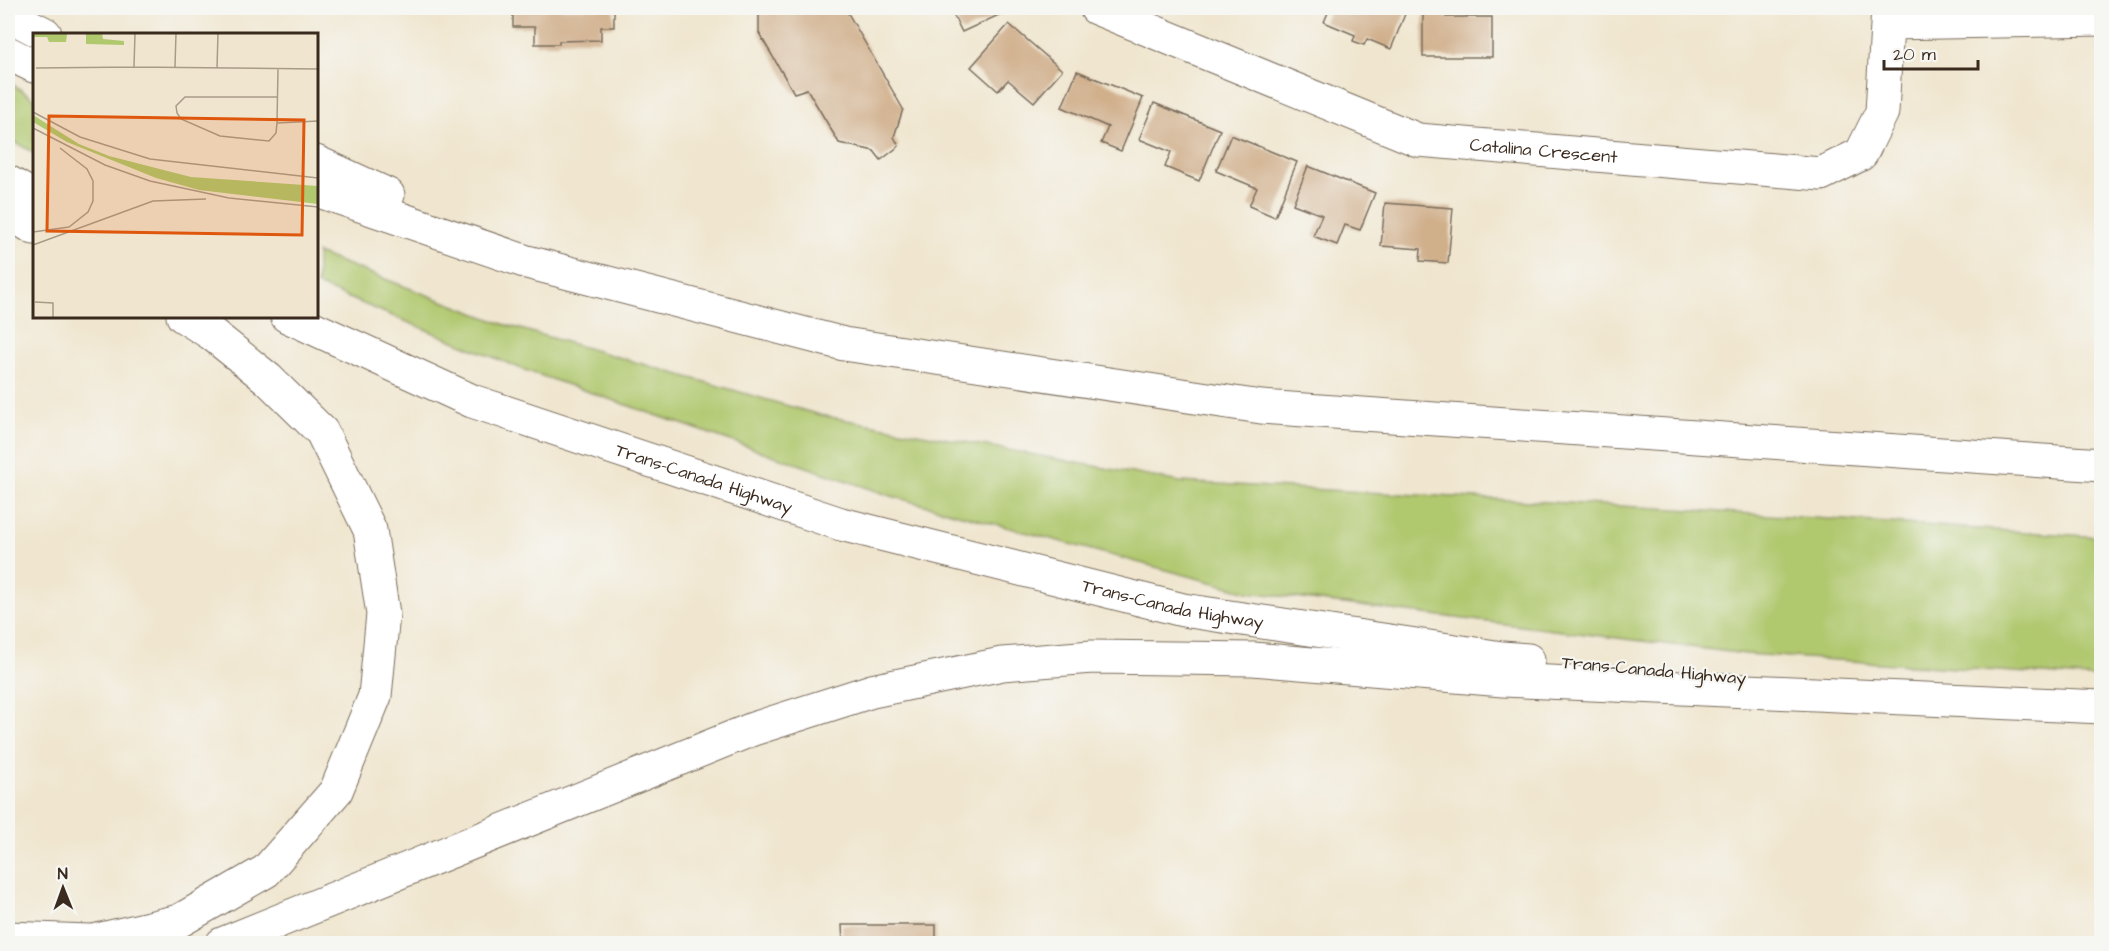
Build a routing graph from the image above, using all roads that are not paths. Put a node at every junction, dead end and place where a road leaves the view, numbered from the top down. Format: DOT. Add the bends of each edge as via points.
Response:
graph roads {
  1 [pos="1096,8"];
  2 [pos="8,15"];
  3 [pos="1888,15"];
  4 [pos="2102,19"];
  5 [pos="43,33"];
  6 [pos="8,53"];
  7 [pos="33,66"];
  8 [pos="318,163"];
  9 [pos="8,182"];
  10 [pos="318,191"];
  11 [pos="33,196"];
  12 [pos="8,212"];
  13 [pos="33,227"];
  14 [pos="527,262"];
  15 [pos="186,318"];
  16 [pos="290,318"];
  17 [pos="2102,465"];
  18 [pos="2102,707"];
  19 [pos="8,938"];
  20 [pos="85,943"];
  21 [pos="222,944"];
  1 -- 3 [label="main road, Catalina Crescent" via="1418,140 1821,174 1861,154 1882,112"];
  2 -- 5 [label="main road"];
  3 -- 4 [label="main road"];
  6 -- 7 [label="main road"];
  8 -- 14 [label="main road"];
  9 -- 11 [label="main road"];
  10 -- 14 [label="main road"];
  12 -- 13 [label="main road"];
  14 -- 17 [label="main road" via="844,344 1261,407"];
  15 -- 20 [label="main road" via="268,379 322,432 370,530 383,614 375,696 336,791 266,871 179,921"];
  16 -- 18 [label="main road, Trans-Canada Highway" via="472,401 841,524 1183,610 1502,658"];
  18 -- 21 [label="main road" via="1503,680 1253,659 1092,657 1002,663 872,691 753,729"];
  19 -- 20 [label="main road"];
}
